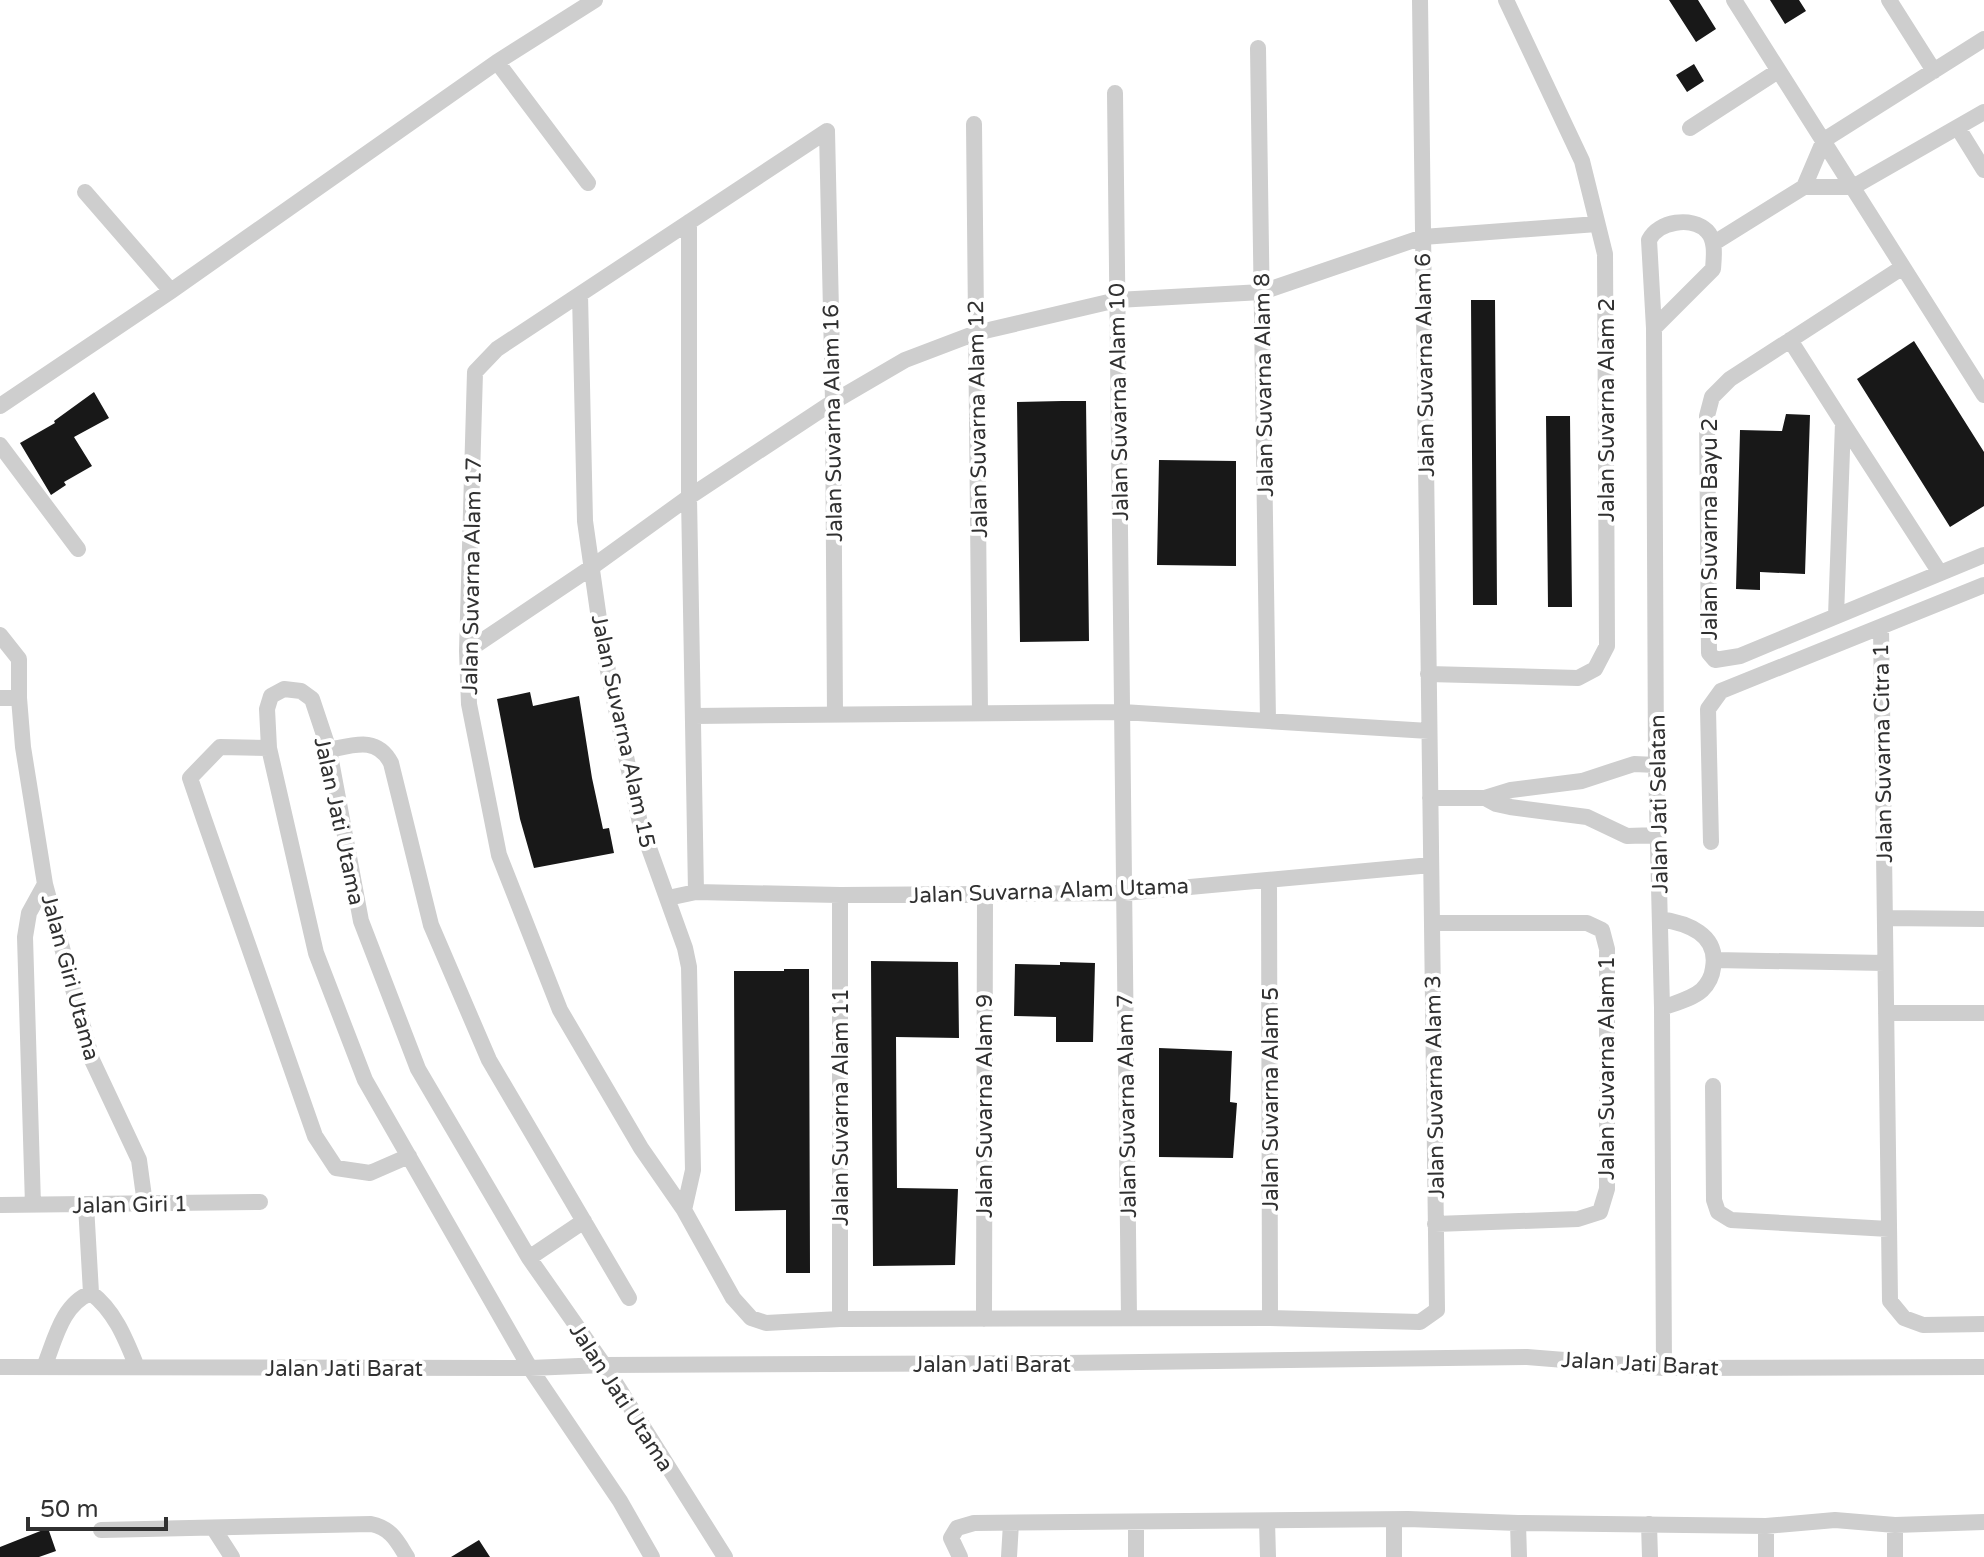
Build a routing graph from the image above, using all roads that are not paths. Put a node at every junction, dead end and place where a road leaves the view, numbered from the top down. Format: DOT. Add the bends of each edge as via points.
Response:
graph roads {
  1 [pos="595,0"];
  2 [pos="1420,0"];
  3 [pos="1506,0"];
  4 [pos="1734,0"];
  5 [pos="1889,0"];
  6 [pos="1984,39"];
  7 [pos="1258,48"];
  8 [pos="497,62"];
  9 [pos="1778,71"];
  10 [pos="1934,71"];
  11 [pos="1115,93"];
  12 [pos="1984,112"];
  13 [pos="974,124"];
  14 [pos="1690,128"];
  15 [pos="1958,128"];
  16 [pos="1824,140"];
  17 [pos="1984,170"];
  18 [pos="588,183"];
  19 [pos="1804,187"];
  20 [pos="1853,187"];
  21 [pos="85,192"];
  22 [pos="689,222"];
  23 [pos="1597,224"];
  24 [pos="1423,237"];
  25 [pos="1714,243"];
  26 [pos="1903,267"];
  27 [pos="171,291"];
  28 [pos="1262,292"];
  29 [pos="580,294"];
  30 [pos="1117,300"];
  31 [pos="1654,328"];
  32 [pos="976,333"];
  33 [pos="1790,340"];
  34 [pos="1984,395"];
  35 [pos="833,402"];
  36 [pos="0,406"];
  37 [pos="1843,423"];
  38 [pos="0,445"];
  39 [pos="689,497"];
  40 [pos="78,549"];
  41 [pos="1984,555"];
  42 [pos="592,567"];
  43 [pos="1940,573"];
  44 [pos="1984,585"];
  45 [pos="1836,616"];
  46 [pos="1881,627"];
  47 [pos="0,635"];
  48 [pos="467,651"];
  49 [pos="1428,674"];
  50 [pos="0,698"];
  51 [pos="19,698"];
  52 [pos="1122,712"];
  53 [pos="980,713"];
  54 [pos="835,715"];
  55 [pos="694,716"];
  56 [pos="1268,721"];
  57 [pos="1429,731"];
  58 [pos="269,748"];
  59 [pos="329,750"];
  60 [pos="1656,765"];
  61 [pos="1430,798"];
  62 [pos="1485,798"];
  63 [pos="1658,835"];
  64 [pos="1711,842"];
  65 [pos="1431,865"];
  66 [pos="1269,880"];
  67 [pos="45,884"];
  68 [pos="696,892"];
  69 [pos="1124,893"];
  70 [pos="985,894"];
  71 [pos="840,895"];
  72 [pos="668,898"];
  73 [pos="1885,918"];
  74 [pos="1660,919"];
  75 [pos="1984,919"];
  76 [pos="1432,923"];
  77 [pos="1715,960"];
  78 [pos="1885,963"];
  79 [pos="1662,1008"];
  80 [pos="1886,1013"];
  81 [pos="1984,1013"];
  82 [pos="1713,1086"];
  83 [pos="409,1156"];
  84 [pos="260,1202"];
  85 [pos="145,1204"];
  86 [pos="0,1205"];
  87 [pos="33,1205"];
  88 [pos="86,1205"];
  89 [pos="684,1210"];
  90 [pos="584,1221"];
  91 [pos="1435,1224"];
  92 [pos="1889,1229"];
  93 [pos="529,1258"];
  94 [pos="91,1293"];
  95 [pos="629,1298"];
  96 [pos="1129,1318"];
  97 [pos="1270,1318"];
  98 [pos="840,1319"];
  99 [pos="984,1319"];
  100 [pos="1984,1324"];
  101 [pos="604,1365"];
  102 [pos="0,1367"];
  103 [pos="44,1367"];
  104 [pos="137,1367"];
  105 [pos="1984,1367"];
  106 [pos="530,1368"];
  107 [pos="1664,1368"];
  108 [pos="1267,1521"];
  109 [pos="1394,1521"];
  110 [pos="1984,1522"];
  111 [pos="1011,1523"];
  112 [pos="1136,1523"];
  113 [pos="1518,1523"];
  114 [pos="1649,1524"];
  115 [pos="1895,1525"];
  116 [pos="1766,1526"];
  117 [pos="214,1529"];
  118 [pos="101,1530"];
  119 [pos="232,1557"];
  120 [pos="407,1557"];
  121 [pos="652,1557"];
  122 [pos="725,1557"];
  123 [pos="960,1557"];
  124 [pos="1009,1557"];
  125 [pos="1136,1557"];
  126 [pos="1268,1557"];
  127 [pos="1394,1557"];
  128 [pos="1519,1557"];
  129 [pos="1650,1557"];
  130 [pos="1766,1557"];
  131 [pos="1895,1557"];
  1 -- 8 [label="street"];
  2 -- 24 [label="street, Jalan Suvarna Alam 6"];
  3 -- 23 [label="street, Jalan Suvarna Alam 2" via="1582,161"];
  4 -- 9 [label="street"];
  5 -- 10 [label="street"];
  6 -- 10 [label="street"];
  7 -- 28 [label="street, Jalan Suvarna Alam 8"];
  8 -- 18 [label="street"];
  8 -- 27 [label="street"];
  9 -- 14 [label="street"];
  9 -- 16 [label="street"];
  10 -- 16 [label="street"];
  11 -- 30 [label="street, Jalan Suvarna Alam 10"];
  12 -- 15 [label="street"];
  13 -- 32 [label="street, Jalan Suvarna Alam 12"];
  15 -- 17 [label="street"];
  15 -- 20 [label="street"];
  16 -- 19 [label="street"];
  16 -- 20 [label="street"];
  19 -- 20 [label="street"];
  19 -- 25 [label="street"];
  20 -- 26 [label="street"];
  21 -- 27 [label="street"];
  22 -- 29 [label="street"];
  22 -- 35 [label="street, Jalan Suvarna Alam 16" via="827,131"];
  22 -- 39 [label="street"];
  23 -- 24 [label="street"];
  23 -- 49 [label="street, Jalan Suvarna Alam 2" via="1605,254 1607,646 1595,669 1578,678"];
  24 -- 28 [label="street"];
  24 -- 49 [label="street, Jalan Suvarna Alam 6"];
  25 -- 31 [label="street" via="1713,269"];
  25 -- 31 [label="street, Jalan Jati Selatan" via="1698,224 1667,224 1653,232 1649,240"];
  26 -- 33 [label="street, Jalan Suvarna Bayu 2"];
  26 -- 34 [label="street"];
  27 -- 36 [label="street"];
  28 -- 30 [label="street"];
  28 -- 56 [label="street, Jalan Suvarna Alam 8"];
  29 -- 42 [label="street, Jalan Suvarna Alam 15" via="585,521"];
  29 -- 48 [label="street, Jalan Suvarna Alam 17" via="497,349 475,372"];
  30 -- 32 [label="street"];
  30 -- 52 [label="street, Jalan Suvarna Alam 10"];
  31 -- 60 [label="street, Jalan Jati Selatan"];
  32 -- 35 [label="street" via="905,360"];
  32 -- 53 [label="street, Jalan Suvarna Alam 12"];
  33 -- 37 [label="street"];
  33 -- 45 [label="street, Jalan Suvarna Bayu 2" via="1730,379 1712,397 1707,416 1709,653 1715,660 1740,656"];
  35 -- 39 [label="street"];
  35 -- 54 [label="street, Jalan Suvarna Alam 16"];
  37 -- 43 [label="street"];
  37 -- 45 [label="street"];
  38 -- 40 [label="street"];
  39 -- 42 [label="street"];
  39 -- 55 [label="street"];
  41 -- 43 [label="street"];
  42 -- 48 [label="street"];
  42 -- 72 [label="street, Jalan Suvarna Alam 15" via="640,823"];
  43 -- 45 [label="street"];
  44 -- 46 [label="street"];
  46 -- 64 [label="street, Jalan Suvarna Citra 1" via="1715,695 1708,709"];
  46 -- 73 [label="street, Jalan Suvarna Citra 1"];
  47 -- 51 [label="street, Jalan Giri Utama" via="19,659"];
  48 -- 89 [label="street, Jalan Suvarna Alam 17" via="469,704 504,869 560,1010"];
  49 -- 57 [label="street, Jalan Suvarna Alam 6"];
  50 -- 51 [label="street"];
  51 -- 67 [label="street, Jalan Giri Utama"];
  52 -- 53 [label="street"];
  52 -- 56 [label="street"];
  52 -- 69 [label="street, Jalan Suvarna Alam 10"];
  53 -- 54 [label="street"];
  54 -- 55 [label="street"];
  55 -- 68 [label="street"];
  56 -- 57 [label="street"];
  57 -- 61 [label="street, Jalan Suvarna Alam 6"];
  58 -- 59 [label="street, Jalan Jati Utama" via="267,709 271,696 284,689 312,699"];
  58 -- 83 [label="street, Jalan Jati Utama" via="316,953 365,1080"];
  58 -- 83 [label="street" via="220,747 190,778 315,1136 336,1168 370,1173"];
  59 -- 90 [label="street" via="365,743 386,753 431,925 489,1060"];
  59 -- 93 [label="street, Jalan Jati Utama" via="361,921 418,1069"];
  60 -- 62 [label="street" via="1634,764 1582,781"];
  60 -- 63 [label="street, Jalan Jati Selatan"];
  61 -- 62 [label="street"];
  61 -- 65 [label="street, Jalan Suvarna Alam 3"];
  62 -- 63 [label="street" via="1510,807 1587,817 1627,836"];
  63 -- 74 [label="street, Jalan Jati Selatan"];
  65 -- 66 [label="street, Jalan Suvarna Alam Utama"];
  65 -- 76 [label="street, Jalan Suvarna Alam 3"];
  66 -- 69 [label="street, Jalan Suvarna Alam Utama"];
  66 -- 97 [label="street, Jalan Suvarna Alam 5"];
  67 -- 85 [label="street, Jalan Giri Utama" via="92,1060 139,1160"];
  67 -- 87 [label="street, Jalan Giri Utama" via="29,913 25,937"];
  68 -- 71 [label="street, Jalan Suvarna Alam Utama"];
  68 -- 72 [label="street, Jalan Suvarna Alam Utama"];
  69 -- 70 [label="street, Jalan Suvarna Alam Utama"];
  69 -- 96 [label="street, Jalan Suvarna Alam 7"];
  70 -- 71 [label="street, Jalan Suvarna Alam Utama"];
  70 -- 99 [label="street, Jalan Suvarna Alam 9"];
  71 -- 98 [label="street, Jalan Suvarna Alam 11"];
  72 -- 89 [label="street, Jalan Suvarna Alam 15" via="689,967 693,1170"];
  73 -- 75 [label="street"];
  73 -- 78 [label="street, Jalan Suvarna Citra 1"];
  74 -- 77 [label="street" via="1700,932 1712,945"];
  74 -- 79 [label="street, Jalan Jati Selatan"];
  76 -- 91 [label="street, Jalan Suvarna Alam 3"];
  76 -- 91 [label="street, Jalan Suvarna Alam 1" via="1587,923 1602,930 1607,949 1607,1189 1600,1212 1578,1219"];
  77 -- 78 [label="street"];
  77 -- 79 [label="street" via="1704,988"];
  78 -- 80 [label="street, Jalan Suvarna Citra 1"];
  79 -- 107 [label="street, Jalan Jati Selatan"];
  80 -- 81 [label="street"];
  80 -- 92 [label="street, Jalan Suvarna Citra 1"];
  82 -- 92 [label="street" via="1718,1212 1731,1220"];
  83 -- 106 [label="street, Jalan Jati Utama"];
  84 -- 85 [label="street, Jalan Giri 1"];
  85 -- 88 [label="street, Jalan Giri 1"];
  86 -- 87 [label="street, Jalan Giri 1"];
  87 -- 88 [label="street, Jalan Giri 1"];
  88 -- 94 [label="street"];
  89 -- 98 [label="street, Jalan Suvarna Alam 17" via="733,1298 751,1318 766,1323"];
  90 -- 93 [label="street"];
  90 -- 95 [label="street"];
  91 -- 97 [label="street, Jalan Suvarna Alam 3" via="1437,1310 1420,1322"];
  92 -- 100 [label="street, Jalan Suvarna Citra 1" via="1890,1301 1904,1318 1923,1325"];
  93 -- 101 [label="street, Jalan Jati Utama"];
  94 -- 103 [label="street" via="71,1305"];
  94 -- 104 [label="street" via="126,1338"];
  96 -- 97 [label="street"];
  96 -- 99 [label="street"];
  98 -- 99 [label="street"];
  101 -- 106 [label="street, Jalan Jati Barat"];
  101 -- 107 [label="street, Jalan Jati Barat" via="1527,1357"];
  101 -- 122 [label="street, Jalan Jati Utama"];
  102 -- 103 [label="street, Jalan Jati Barat"];
  103 -- 104 [label="street, Jalan Jati Barat"];
  104 -- 106 [label="street, Jalan Jati Barat"];
  105 -- 107 [label="street, Jalan Jati Barat"];
  106 -- 121 [label="street, Jalan Jati Utama"];
  108 -- 109 [label="street"];
  108 -- 112 [label="street"];
  108 -- 126 [label="street"];
  109 -- 113 [label="street"];
  109 -- 127 [label="street"];
  110 -- 115 [label="street"];
  111 -- 112 [label="street"];
  111 -- 123 [label="street" via="957,1528 951,1538"];
  111 -- 124 [label="street"];
  112 -- 125 [label="street"];
  113 -- 114 [label="street"];
  113 -- 128 [label="street"];
  114 -- 116 [label="street"];
  114 -- 129 [label="street"];
  115 -- 116 [label="street" via="1835,1520"];
  115 -- 131 [label="street"];
  116 -- 130 [label="street"];
  117 -- 118 [label="street"];
  117 -- 119 [label="street"];
  117 -- 120 [label="street" via="371,1524 392,1533"];
}
